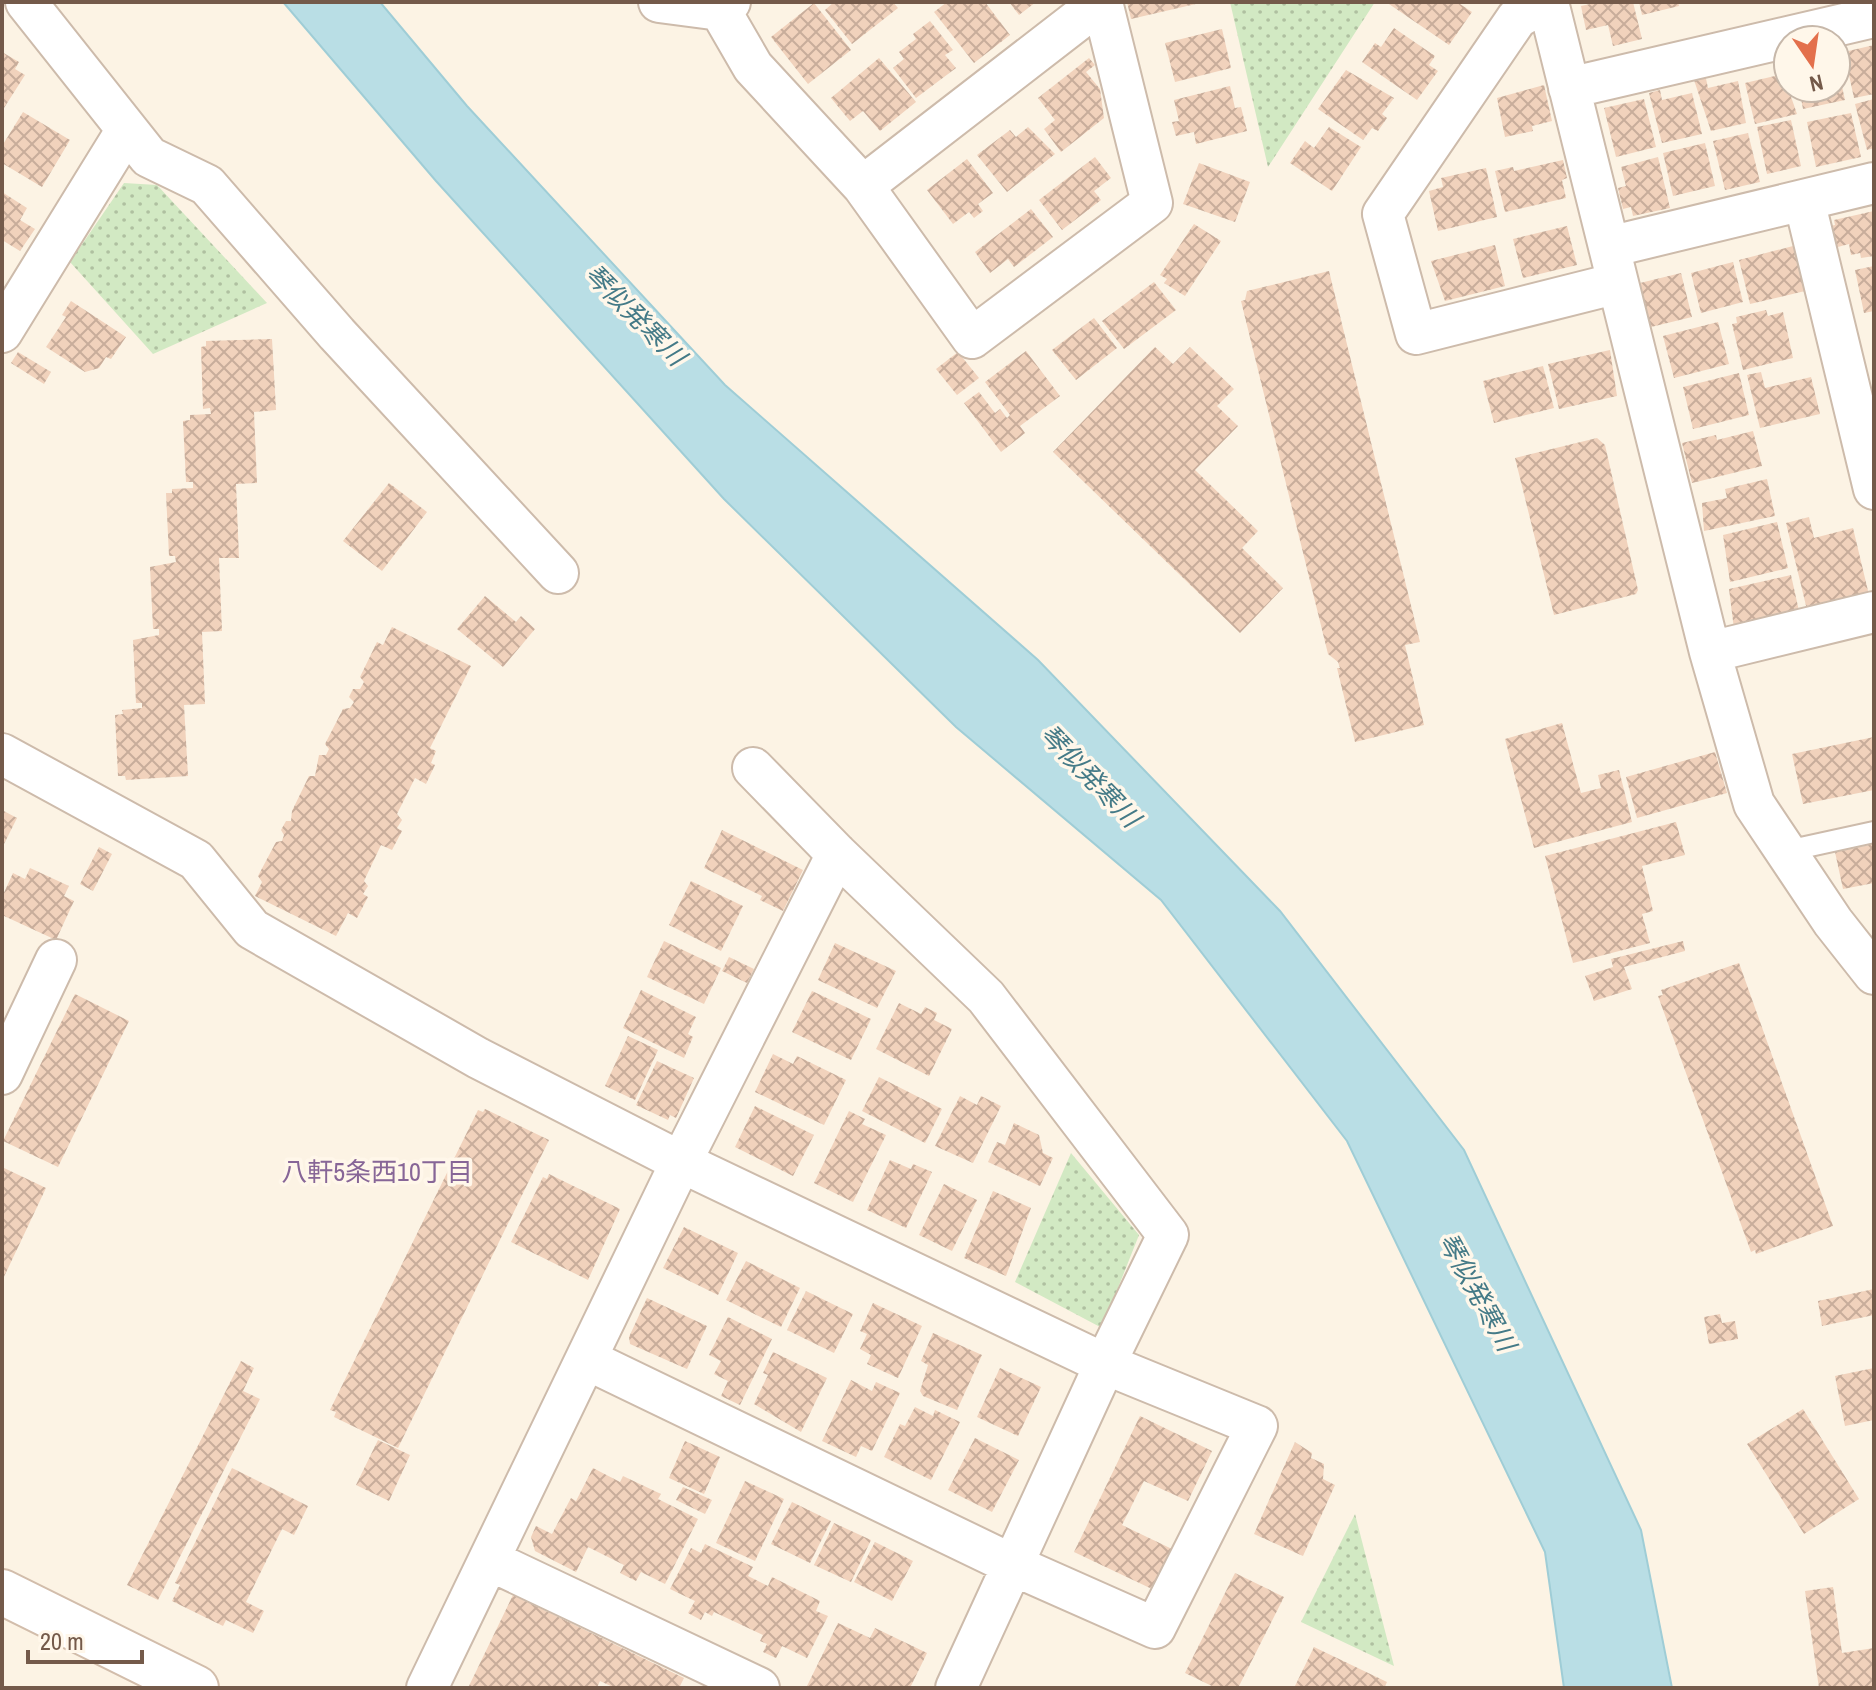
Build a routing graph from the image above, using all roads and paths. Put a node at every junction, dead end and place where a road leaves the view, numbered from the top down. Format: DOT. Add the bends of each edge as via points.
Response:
graph roads {
  1 [pos="26,2"];
  2 [pos="659,2"];
  3 [pos="1102,2"];
  4 [pos="1546,2"];
  5 [pos="725,6"];
  6 [pos="1874,17"];
  7 [pos="1569,88"];
  8 [pos="126,131"];
  9 [pos="1874,183"];
  10 [pos="863,186"];
  11 [pos="1804,200"];
  12 [pos="1613,265"];
  13 [pos="2,332"];
  14 [pos="1874,489"];
  15 [pos="558,573"];
  16 [pos="1874,612"];
  17 [pos="1710,652"];
  18 [pos="2,754"];
  19 [pos="753,768"];
  20 [pos="1874,832"];
  21 [pos="1787,851"];
  22 [pos="837,854"];
  23 [pos="56,960"];
  24 [pos="1874,974"];
  25 [pos="2,1074"];
  26 [pos="681,1162"];
  27 [pos="586,1359"];
  28 [pos="1105,1364"];
  29 [pos="489,1560"];
  30 [pos="1013,1565"];
  31 [pos="2,1592"];
  32 [pos="196,1688"];
  33 [pos="427,1688"];
  34 [pos="759,1688"];
  35 [pos="956,1688"];
  1 -- 8 [label="street"];
  2 -- 5 [label="street"];
  3 -- 10 [label="street"];
  3 -- 10 [label="street" via="1152,203 972,338"];
  4 -- 7 [label="street"];
  4 -- 12 [label="street" via="1517,18 1383,214 1416,334"];
  5 -- 10 [label="street" via="753,67"];
  6 -- 7 [label="street"];
  7 -- 12 [label="street"];
  8 -- 13 [label="street"];
  8 -- 15 [label="street" via="149,157 207,185"];
  9 -- 11 [label="street"];
  11 -- 12 [label="street"];
  11 -- 14 [label="street"];
  12 -- 17 [label="street"];
  16 -- 17 [label="street"];
  17 -- 21 [label="street" via="1754,804"];
  18 -- 26 [label="street" via="196,860 252,929 478,1058"];
  19 -- 22 [label="street"];
  20 -- 21 [label="lane"];
  21 -- 24 [label="street"];
  22 -- 26 [label="street"];
  22 -- 28 [label="street" via="986,997 1168,1235"];
  23 -- 25 [label="street"];
  26 -- 27 [label="street"];
  26 -- 28 [label="street"];
  27 -- 29 [label="street"];
  27 -- 30 [label="street"];
  28 -- 30 [label="street"];
  28 -- 30 [label="street" via="1257,1426 1155,1628"];
  29 -- 33 [label="street"];
  29 -- 34 [label="street"];
  30 -- 35 [label="street"];
  31 -- 32 [label="main road"];
}
